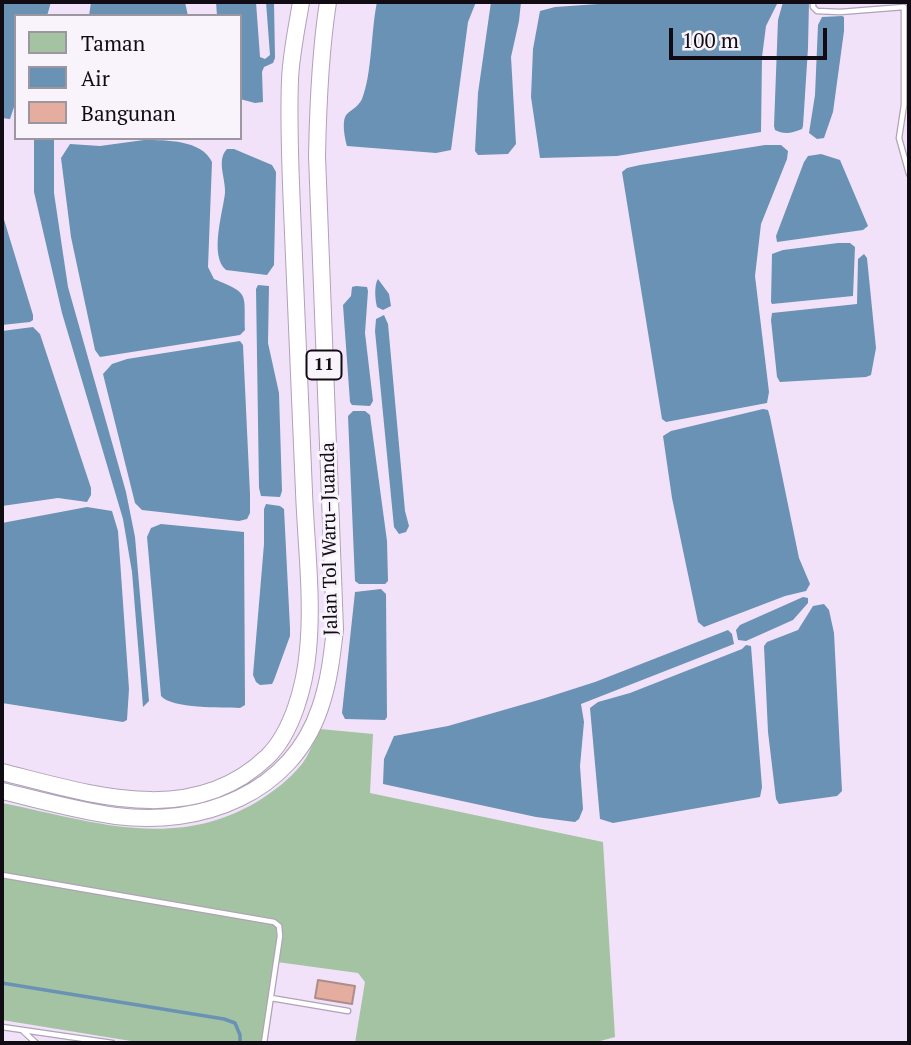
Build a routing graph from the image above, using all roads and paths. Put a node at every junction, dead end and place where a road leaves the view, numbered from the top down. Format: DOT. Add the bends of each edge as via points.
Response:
graph roads {
  1 [pos="301,2"];
  2 [pos="328,2"];
  3 [pos="813,2"];
  4 [pos="909,174"];
  5 [pos="2,772"];
  6 [pos="2,791"];
  7 [pos="2,875"];
  8 [pos="271,998"];
  9 [pos="348,1011"];
  10 [pos="2,1027"];
  11 [pos="22,1030"];
  12 [pos="37,1043"];
  13 [pos="112,1043"];
  14 [pos="264,1043"];
  1 -- 5 [label="highway, Jalan Tol Waru–Juanda / 11" via="290,79 308,584 308,650 300,695 280,742 254,768 193,797 160,802 124,799"];
  2 -- 6 [label="highway, Jalan Tol Waru–Juanda / 11" via="317,156 335,629 320,709 301,745 275,776 242,798 199,814 118,816"];
  3 -- 4 [label="lane" via="817,11 904,7 904,105 899,138"];
  7 -- 8 [label="lane" via="274,922 280,936"];
  8 -- 9 [label="lane"];
  8 -- 14 [label="lane"];
  10 -- 11 [label="lane"];
  11 -- 12 [label="lane"];
  11 -- 13 [label="lane"];
}
